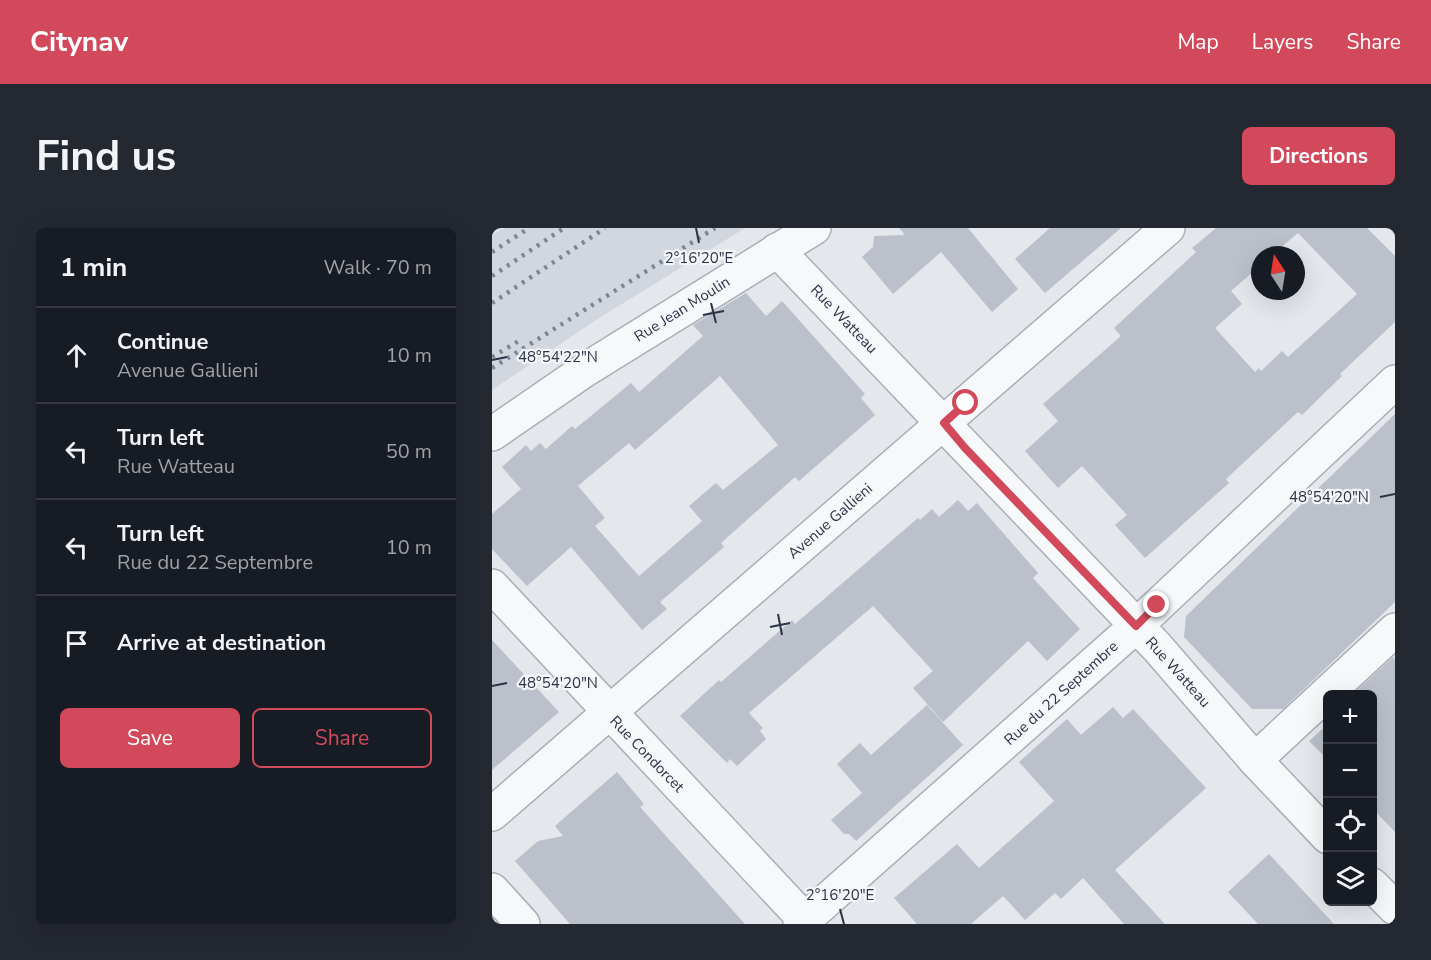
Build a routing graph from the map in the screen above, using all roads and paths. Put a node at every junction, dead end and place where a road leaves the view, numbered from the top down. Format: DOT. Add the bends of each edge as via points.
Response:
graph roads {
  1 [pos="814,228"];
  2 [pos="1168,228"];
  3 [pos="777,250"];
  4 [pos="1395,382"];
  5 [pos="944,423"];
  6 [pos="492,434"];
  7 [pos="492,586"];
  8 [pos="1136,626"];
  9 [pos="1395,630"];
  10 [pos="609,714"];
  11 [pos="1255,760"];
  12 [pos="492,814"];
  13 [pos="1323,832"];
  14 [pos="492,890"];
  15 [pos="1377,890"];
  16 [pos="1395,908"];
  17 [pos="803,922"];
  18 [pos="523,924"];
  1 -- 3 [label="street, Rue Jean Moulin"];
  2 -- 5 [label="street, Avenue Gallieni"];
  3 -- 5 [label="street, Rue Watteau"];
  3 -- 6 [label="street, Rue Jean Moulin" via="585,370"];
  4 -- 8 [label="street, Rue du 22 Septembre"];
  5 -- 8 [label="street, Rue Watteau"];
  5 -- 10 [label="street, Avenue Gallieni"];
  7 -- 10 [label="street, Rue Condorcet"];
  8 -- 11 [label="street, Rue Watteau"];
  8 -- 17 [label="street, Rue du 22 Septembre"];
  9 -- 11 [label="street"];
  10 -- 12 [label="street, Avenue Gallieni"];
  10 -- 17 [label="street, Rue Condorcet"];
  11 -- 13 [label="street, Rue Watteau"];
  14 -- 18 [label="street"];
  15 -- 16 [label="street"];
}
